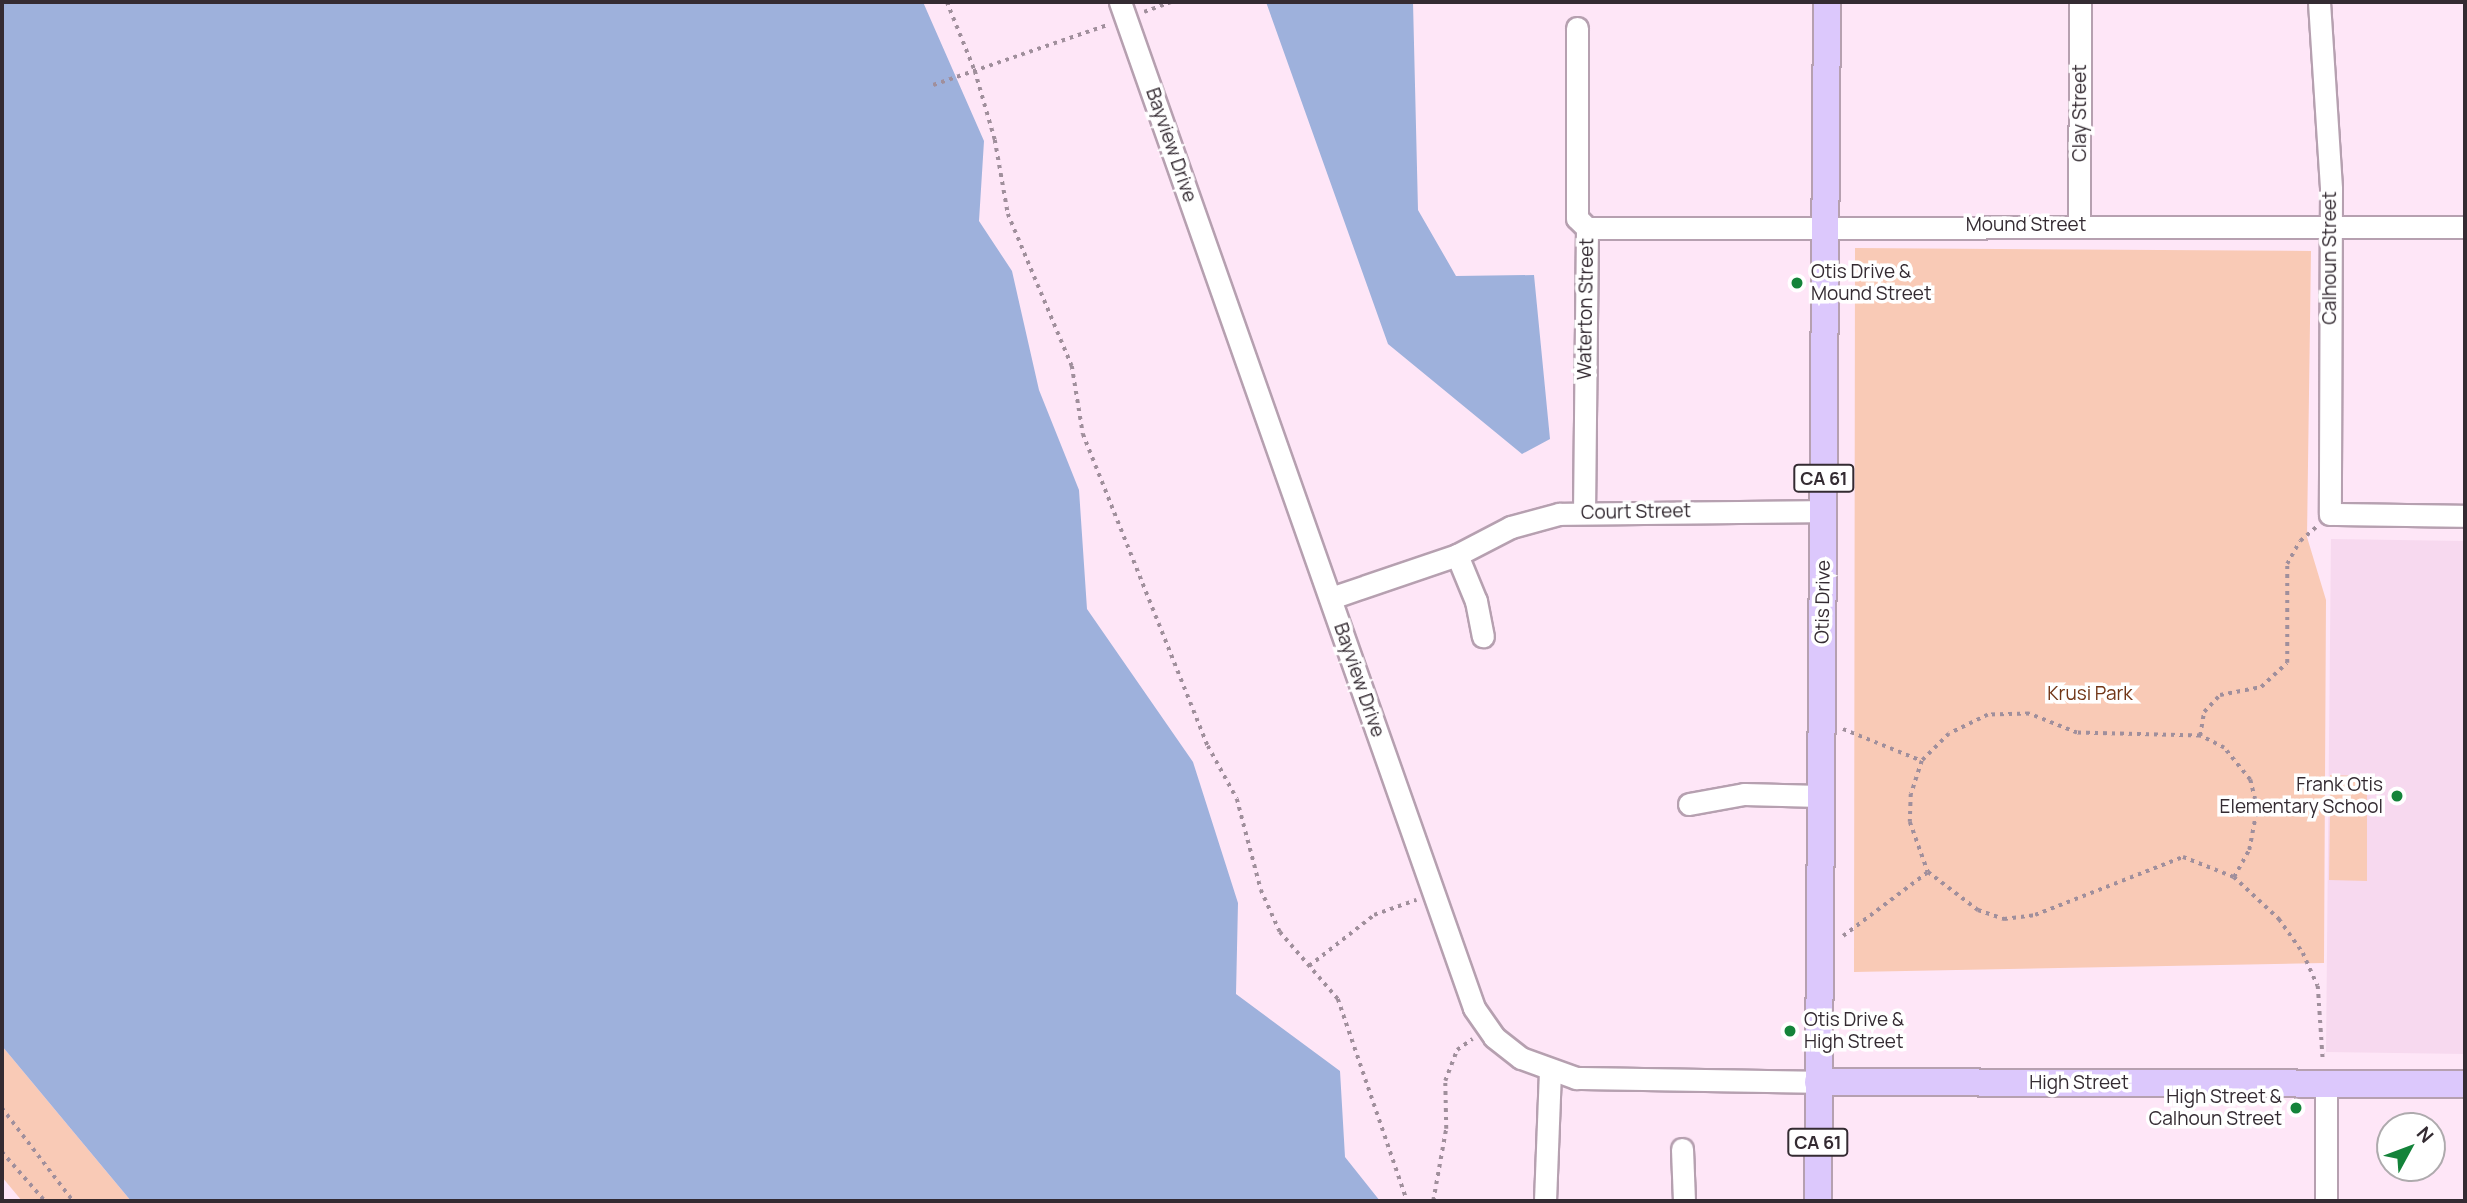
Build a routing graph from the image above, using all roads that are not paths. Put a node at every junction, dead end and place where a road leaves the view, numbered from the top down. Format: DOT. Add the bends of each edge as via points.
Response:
graph roads {
  1 [pos="1827,2"];
  2 [pos="2080,2"];
  3 [pos="2319,2"];
  4 [pos="1123,10"];
  5 [pos="1577,28"];
  6 [pos="1826,224"];
  7 [pos="2079,225"];
  8 [pos="2331,226"];
  9 [pos="2465,227"];
  10 [pos="1587,228"];
  11 [pos="1584,511"];
  12 [pos="1824,511"];
  13 [pos="2465,516"];
  14 [pos="1457,555"];
  15 [pos="1331,598"];
  16 [pos="1483,636"];
  17 [pos="1820,796"];
  18 [pos="1689,804"];
  19 [pos="1550,1072"];
  20 [pos="1818,1082"];
  21 [pos="2326,1084"];
  22 [pos="2465,1084"];
  23 [pos="1682,1149"];
  24 [pos="1545,1201"];
  25 [pos="1684,1201"];
  26 [pos="1818,1201"];
  27 [pos="2326,1201"];
  1 -- 6 [label="main road, Otis Drive / CA 61"];
  2 -- 7 [label="street, Clay Street"];
  3 -- 8 [label="street, Calhoun Street"];
  4 -- 15 [label="street, Bayview Drive"];
  5 -- 10 [label="street, Waterton Street" via="1577,218"];
  6 -- 7 [label="street, Mound Street"];
  6 -- 10 [label="street, Mound Street"];
  6 -- 12 [label="main road, Otis Drive / CA 61"];
  7 -- 8 [label="street, Mound Street"];
  8 -- 9 [label="street, Mound Street"];
  8 -- 13 [label="street, Calhoun Street" via="2330,514"];
  10 -- 11 [label="street, Waterton Street"];
  11 -- 12 [label="street, Court Street"];
  11 -- 14 [label="street, Court Street" via="1534,519"];
  12 -- 17 [label="main road, Otis Drive / CA 61"];
  14 -- 15 [label="street, Court Street"];
  14 -- 16 [label="street" via="1476,601"];
  15 -- 19 [label="street, Bayview Drive" via="1474,1008 1521,1058"];
  17 -- 18 [label="street" via="1744,794"];
  17 -- 20 [label="main road, Otis Drive / CA 61"];
  19 -- 20 [label="street, Bayview Drive" via="1604,1081"];
  19 -- 24 [label="street"];
  20 -- 21 [label="main road, High Street"];
  20 -- 26 [label="main road, Otis Drive / CA 61"];
  21 -- 22 [label="main road, High Street"];
  21 -- 27 [label="street"];
  23 -- 25 [label="street"];
}
